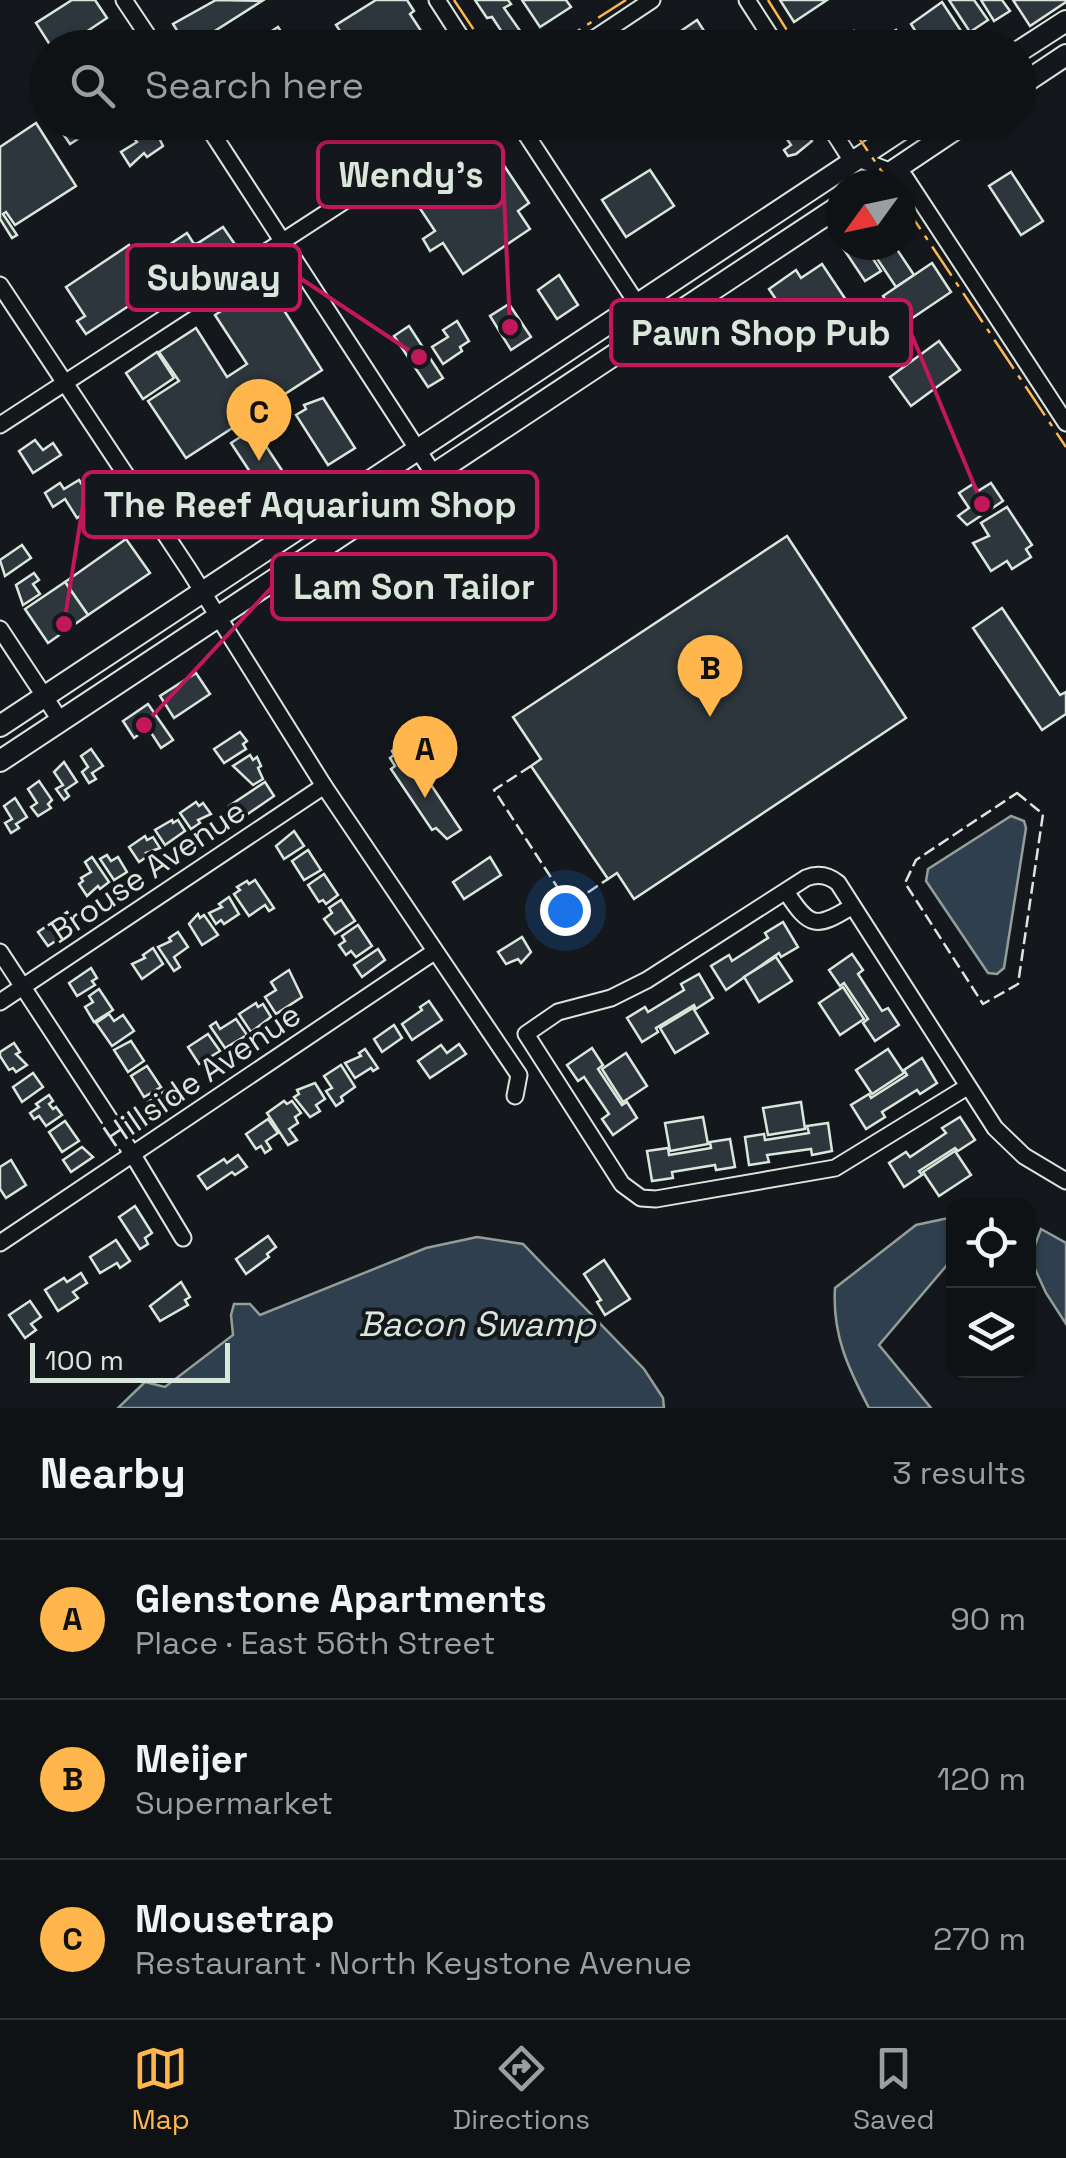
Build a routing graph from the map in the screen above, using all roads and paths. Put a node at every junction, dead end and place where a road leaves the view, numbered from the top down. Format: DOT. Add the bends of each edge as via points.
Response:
graph roads {
  1 [pos="124,0"];
  2 [pos="437,0"];
  3 [pos="652,0"];
  4 [pos="747,0"];
  5 [pos="1066,21"];
  6 [pos="144,30"];
  7 [pos="456,30"];
  8 [pos="607,30"];
  9 [pos="766,30"];
  10 [pos="1036,40"];
  11 [pos="1066,56"];
  12 [pos="1036,75"];
  13 [pos="217,140"];
  14 [pos="439,140"];
  15 [pos="530,140"];
  16 [pos="839,140"];
  17 [pos="898,140"];
  18 [pos="932,140"];
  19 [pos="874,170"];
  20 [pos="916,195"];
  21 [pos="826,197"];
  22 [pos="826,215"];
  23 [pos="283,242"];
  24 [pos="0,284"];
  25 [pos="637,304"];
  26 [pos="653,328"];
  27 [pos="65,384"];
  28 [pos="1066,423"];
  29 [pos="0,425"];
  30 [pos="418,450"];
  31 [pos="434,474"];
  32 [pos="202,592"];
  33 [pos="216,617"];
  34 [pos="0,629"];
  35 [pos="44,697"];
  36 [pos="60,720"];
  37 [pos="0,726"];
  38 [pos="0,761"];
  39 [pos="324,786"];
  40 [pos="787,893"];
  41 [pos="850,907"];
  42 [pos="0,952"];
  43 [pos="434,952"];
  44 [pos="23,987"];
  45 [pos="0,1002"];
  46 [pos="968,1087"];
  47 [pos="515,1096"];
  48 [pos="133,1155"];
  49 [pos="1066,1181"];
  50 [pos="184,1238"];
  51 [pos="0,1243"];
  1 -- 6 [label="street"];
  2 -- 7 [label="street"];
  3 -- 8 [label="street"];
  4 -- 9 [label="street"];
  5 -- 10 [label="main road"];
  11 -- 12 [label="main road"];
  13 -- 23 [label="street"];
  14 -- 23 [label="street"];
  15 -- 25 [label="street"];
  16 -- 19 [label="street"];
  17 -- 19 [label="main road"];
  18 -- 19 [label="main road"];
  20 -- 28 [label="street"];
  21 -- 25 [label="main road"];
  22 -- 26 [label="main road"];
  23 -- 27 [label="street"];
  23 -- 30 [label="street"];
  24 -- 27 [label="street"];
  25 -- 26 [label="street"];
  25 -- 30 [label="main road"];
  26 -- 31 [label="main road"];
  27 -- 29 [label="street"];
  27 -- 32 [label="street"];
  30 -- 31 [label="street"];
  30 -- 32 [label="main road"];
  31 -- 33 [label="main road"];
  32 -- 33 [label="street"];
  32 -- 35 [label="main road"];
  33 -- 36 [label="main road"];
  33 -- 39 [label="street"];
  34 -- 35 [label="street"];
  35 -- 36 [label="street"];
  35 -- 37 [label="main road"];
  36 -- 38 [label="main road"];
  39 -- 43 [label="street"];
  39 -- 44 [label="street, Brouse Avenue"];
  40 -- 41 [label="street" via="811,922 826,922"];
  40 -- 41 [label="street" via="811,876 828,876"];
  40 -- 46 [label="street" via="628,991 566,1009 526,1034 622,1184 641,1198 656,1199 836,1168"];
  41 -- 46 [label="street"];
  42 -- 44 [label="street"];
  43 -- 47 [label="street" via="519,1075"];
  43 -- 48 [label="street, Hillside Avenue"];
  44 -- 45 [label="street, Brouse Avenue"];
  44 -- 48 [label="street"];
  46 -- 49 [label="street" via="1009,1143"];
  48 -- 50 [label="street"];
  48 -- 51 [label="street, Hillside Avenue"];
}
